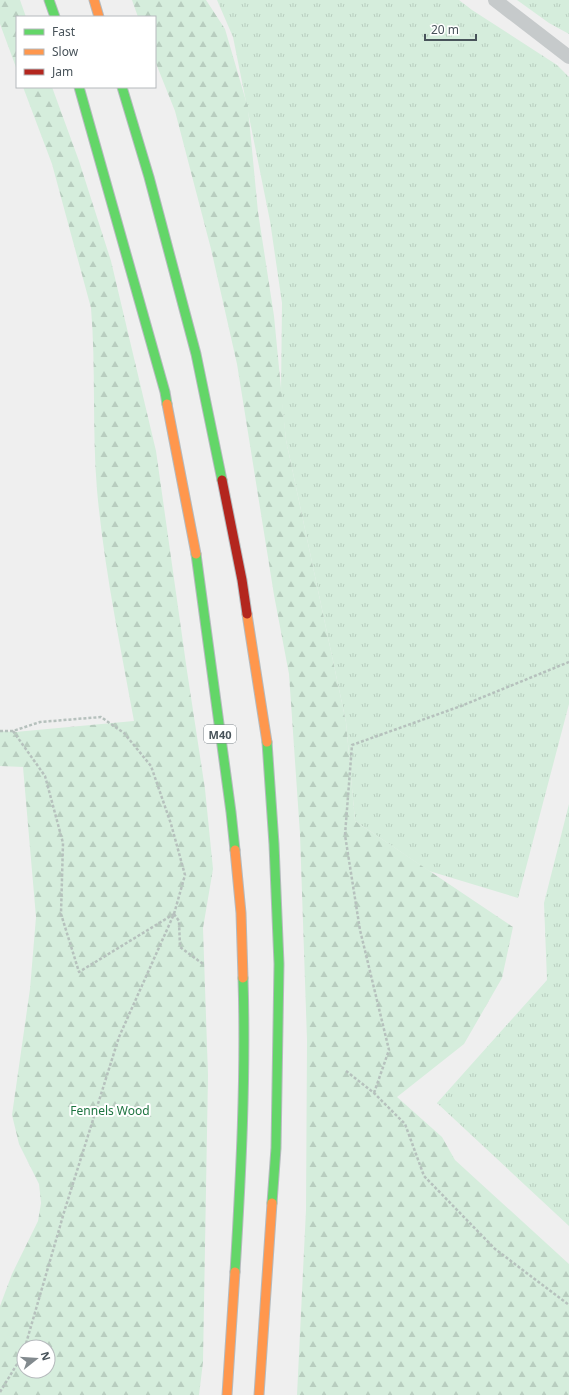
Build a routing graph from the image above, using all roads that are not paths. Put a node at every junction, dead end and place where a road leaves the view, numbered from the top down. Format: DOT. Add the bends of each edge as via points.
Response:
graph roads {
  1 [pos="49,0"];
  2 [pos="94,0"];
  3 [pos="495,0"];
  4 [pos="55,16"];
  5 [pos="100,16"];
  6 [pos="569,57"];
  7 [pos="79,88"];
  8 [pos="122,88"];
  9 [pos="227,1395"];
  10 [pos="259,1395"];
  1 -- 4 [label="highway"];
  2 -- 5 [label="highway"];
  3 -- 6 [label="street"];
  7 -- 9 [label="highway, M40" via="165,392 196,556 231,812 240,913 244,1039 242,1158"];
  8 -- 10 [label="highway" via="196,354 242,580 267,741 278,964 276,1148"];
}
